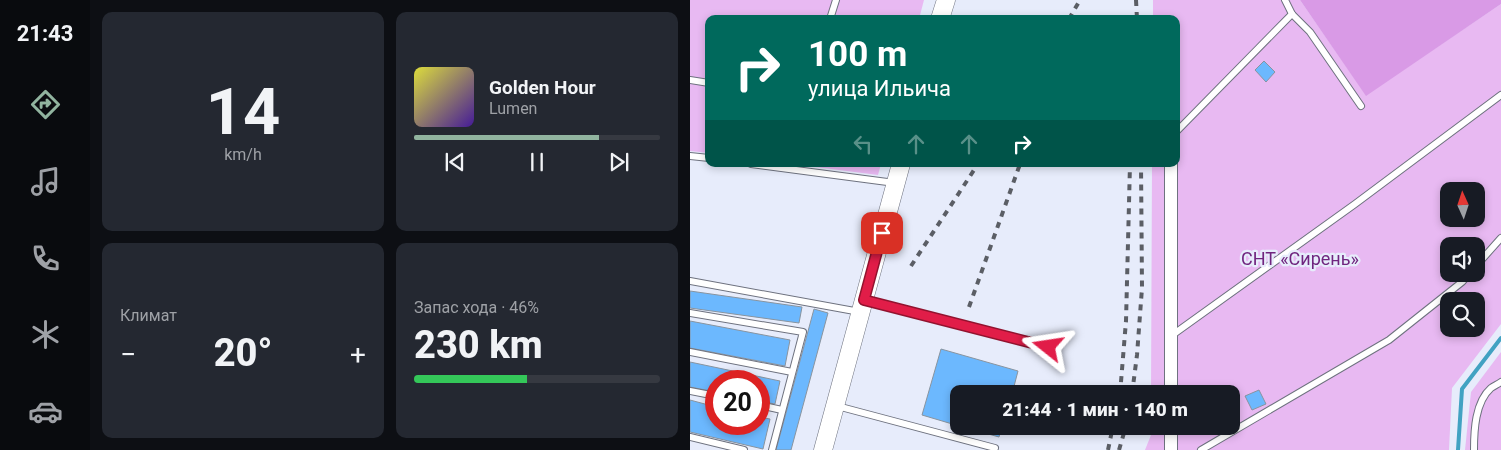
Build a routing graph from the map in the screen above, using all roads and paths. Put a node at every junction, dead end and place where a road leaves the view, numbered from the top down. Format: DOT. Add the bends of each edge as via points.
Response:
graph roads {
  1 [pos="836,0"];
  2 [pos="946,0"];
  3 [pos="1285,0"];
  4 [pos="1292,14"];
  5 [pos="831,15"];
  6 [pos="941,15"];
  7 [pos="690,80"];
  8 [pos="705,82"];
  9 [pos="1501,95"];
  10 [pos="1361,106"];
  11 [pos="1180,128"];
  12 [pos="690,156"];
  13 [pos="705,158"];
  14 [pos="774,167"];
  15 [pos="900,167"];
  16 [pos="1171,167"];
  17 [pos="896,183"];
  18 [pos="1501,238"];
  19 [pos="1485,256"];
  20 [pos="690,281"];
  21 [pos="1462,282"];
  22 [pos="862,306"];
  23 [pos="690,313"];
  24 [pos="1171,336"];
  25 [pos="1048,347"];
  26 [pos="690,352"];
  27 [pos="792,372"];
  28 [pos="1501,382"];
  29 [pos="1171,385"];
  30 [pos="690,391"];
  31 [pos="705,394"];
  32 [pos="836,405"];
  33 [pos="770,407"];
  34 [pos="782,410"];
  35 [pos="1171,435"];
  36 [pos="690,437"];
  37 [pos="995,448"];
  38 [pos="744,450"];
  39 [pos="772,450"];
  40 [pos="823,450"];
  41 [pos="1170,450"];
  42 [pos="1202,450"];
  43 [pos="1474,450"];
  1 -- 5 [label="lane"];
  2 -- 6 [label="main road"];
  3 -- 4 [label="lane"];
  4 -- 10 [label="lane" via="1310,32"];
  4 -- 11 [label="lane"];
  7 -- 8 [label="lane"];
  9 -- 24 [label="lane"];
  12 -- 13 [label="lane"];
  14 -- 17 [label="lane"];
  15 -- 17 [label="main road"];
  16 -- 24 [label="street"];
  17 -- 22 [label="main road"];
  18 -- 19 [label="lane"];
  20 -- 22 [label="lane"];
  21 -- 42 [label="lane" via="1389,340"];
  22 -- 25 [label="lane"];
  22 -- 32 [label="main road"];
  23 -- 27 [label="lane" via="803,332"];
  24 -- 29 [label="street"];
  26 -- 27 [label="lane"];
  27 -- 34 [label="lane"];
  28 -- 43 [label="lane" via="1490,389 1481,403 1474,433"];
  30 -- 31 [label="lane"];
  32 -- 37 [label="lane"];
  32 -- 40 [label="main road"];
  33 -- 34 [label="lane"];
  34 -- 39 [label="lane"];
  35 -- 41 [label="street"];
  36 -- 38 [label="lane"];
}
